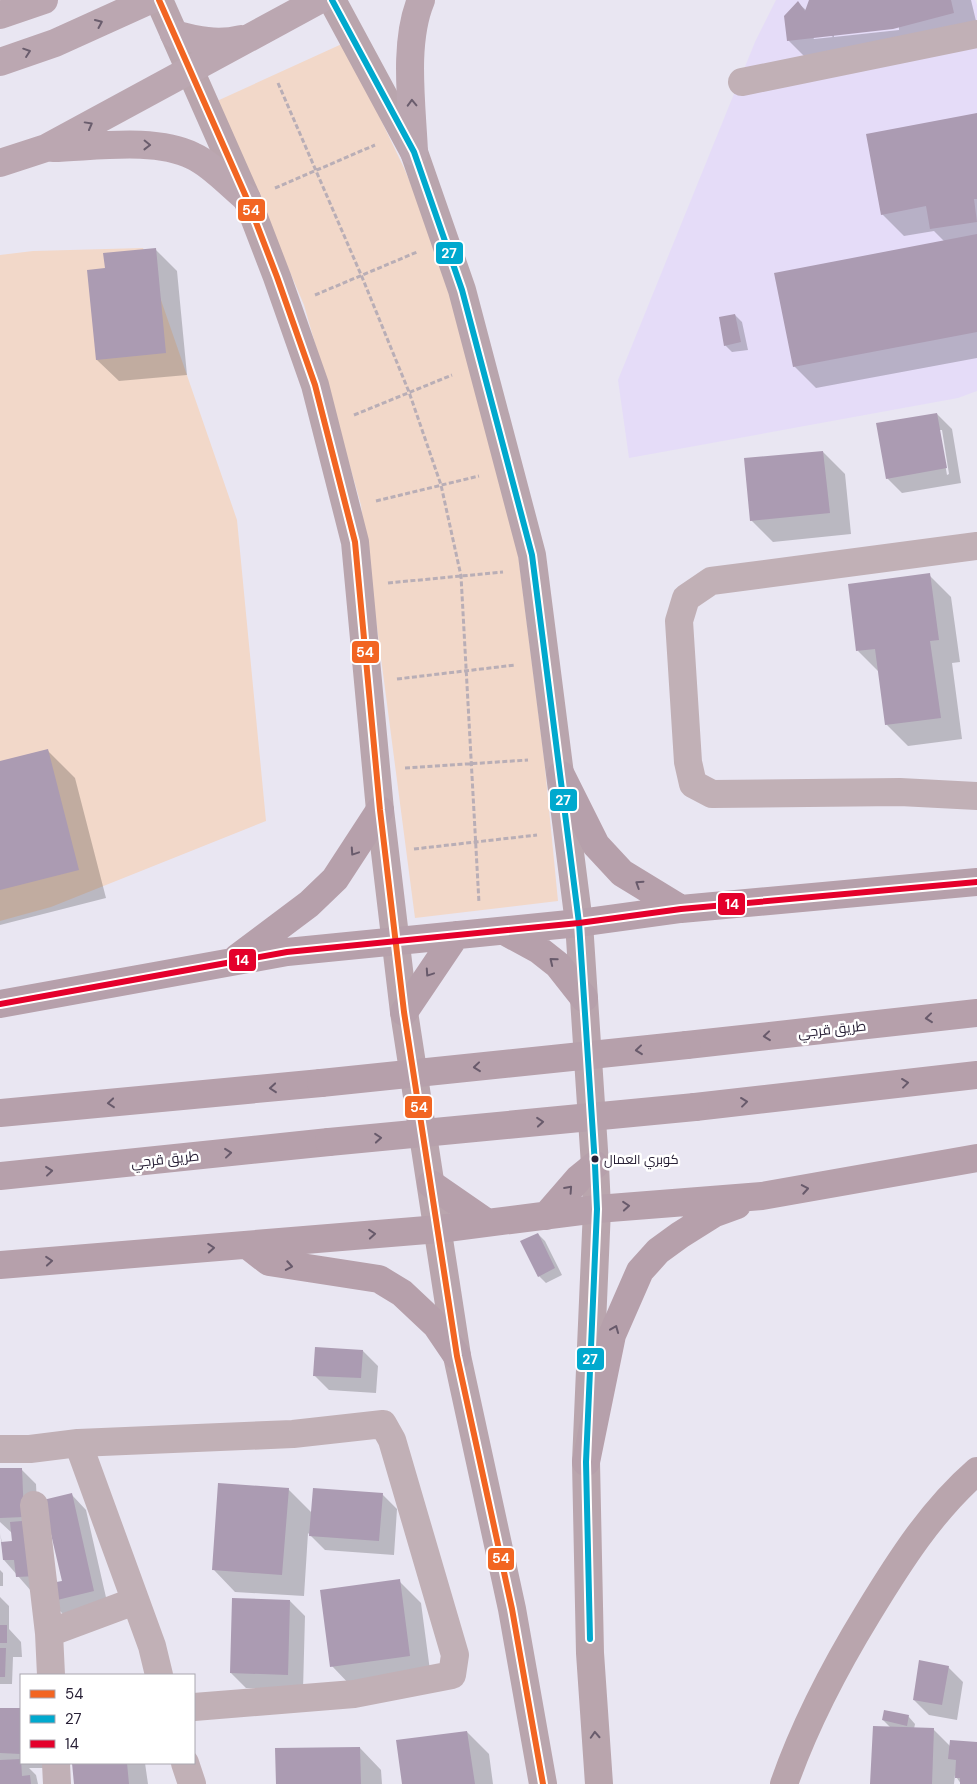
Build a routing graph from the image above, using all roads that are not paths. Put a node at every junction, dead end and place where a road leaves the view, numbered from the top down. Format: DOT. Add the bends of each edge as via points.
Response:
graph roads {
  1 [pos="150,0"];
  2 [pos="159,0"];
  3 [pos="284,0"];
  4 [pos="319,0"];
  5 [pos="332,0"];
  6 [pos="421,0"];
  7 [pos="41,1"];
  8 [pos="0,15"];
  9 [pos="260,31"];
  10 [pos="174,34"];
  11 [pos="977,34"];
  12 [pos="0,62"];
  13 [pos="189,72"];
  14 [pos="742,82"];
  15 [pos="46,148"];
  16 [pos="414,152"];
  17 [pos="0,163"];
  18 [pos="247,199"];
  19 [pos="977,546"];
  20 [pos="561,775"];
  21 [pos="977,796"];
  22 [pos="380,810"];
  23 [pos="977,882"];
  24 [pos="681,909"];
  25 [pos="579,923"];
  26 [pos="504,931"];
  27 [pos="456,935"];
  28 [pos="397,942"];
  29 [pos="234,961"];
  30 [pos="584,998"];
  31 [pos="0,1004"];
  32 [pos="404,1012"];
  33 [pos="977,1013"];
  34 [pos="977,1075"];
  35 [pos="0,1113"];
  36 [pos="977,1158"];
  37 [pos="595,1165"];
  38 [pos="0,1176"];
  39 [pos="431,1184"];
  40 [pos="762,1196"];
  41 [pos="597,1209"];
  42 [pos="546,1216"];
  43 [pos="486,1222"];
  44 [pos="439,1229"];
  45 [pos="247,1245"];
  46 [pos="0,1265"];
  47 [pos="456,1356"];
  48 [pos="78,1443"];
  49 [pos="0,1449"];
  50 [pos="586,1462"];
  51 [pos="977,1471"];
  52 [pos="34,1505"];
  53 [pos="135,1601"];
  54 [pos="49,1633"];
  55 [pos="51,1674"];
  56 [pos="159,1674"];
  57 [pos="195,1707"];
  58 [pos="56,1764"];
  59 [pos="185,1764"];
  60 [pos="57,1784"];
  61 [pos="192,1784"];
  62 [pos="543,1784"];
  63 [pos="599,1784"];
  64 [pos="784,1784"];
  12 -- 1 [label="main road, one-way" via="55,42"];
  2 -- 10 [label="main road"];
  3 -- 9 [label="main road" via="272,21"];
  4 -- 9 [label="main road"];
  5 -- 16 [label="main road"];
  16 -- 6 [label="main road, one-way" via="410,62 415,15"];
  7 -- 8 [label="main road"];
  9 -- 10 [label="main road" via="225,43"];
  9 -- 13 [label="main road"];
  10 -- 13 [label="main road"];
  11 -- 14 [label="street"];
  15 -- 13 [label="main road, one-way"];
  13 -- 18 [label="main road"];
  15 -- 17 [label="main road"];
  15 -- 18 [label="main road, one-way" via="150,145 173,148 194,156"];
  16 -- 20 [label="main road" via="462,290 532,555"];
  18 -- 22 [label="main road" via="314,385 355,542"];
  19 -- 21 [label="street" via="711,581 686,598 679,621 688,762 693,784 712,794 900,792"];
  24 -- 20 [label="highway, one-way" via="622,873 596,845"];
  20 -- 25 [label="main road"];
  22 -- 28 [label="main road"];
  22 -- 29 [label="highway, one-way" via="335,879 309,904"];
  23 -- 24 [label="highway"];
  24 -- 25 [label="highway"];
  25 -- 26 [label="highway"];
  25 -- 30 [label="main road"];
  26 -- 27 [label="highway"];
  30 -- 26 [label="highway, one-way" via="558,965 539,950"];
  27 -- 28 [label="highway"];
  27 -- 32 [label="highway, one-way"];
  28 -- 29 [label="highway" via="287,952"];
  28 -- 32 [label="main road"];
  29 -- 31 [label="highway"];
  30 -- 37 [label="main road"];
  32 -- 39 [label="main road"];
  33 -- 35 [label="highway, طريق قرجي, one-way, bridge" via="321,1083"];
  38 -- 34 [label="highway, طريق قرجي, one-way, bridge" via="695,1108"];
  40 -- 36 [label="highway, one-way"];
  37 -- 41 [label="main road"];
  42 -- 37 [label="highway, one-way" via="579,1178"];
  39 -- 43 [label="highway"];
  39 -- 44 [label="main road"];
  41 -- 40 [label="highway, one-way"];
  50 -- 40 [label="highway, one-way" via="612,1335 640,1272 658,1251 714,1213"];
  41 -- 42 [label="highway"];
  41 -- 50 [label="main road"];
  42 -- 43 [label="highway"];
  43 -- 44 [label="highway"];
  45 -- 44 [label="highway, one-way"];
  44 -- 47 [label="main road"];
  46 -- 45 [label="highway, one-way"];
  45 -- 47 [label="highway, one-way" via="269,1262 379,1279 402,1293 436,1325"];
  47 -- 62 [label="main road" via="512,1609"];
  48 -- 49 [label="street"];
  48 -- 53 [label="street"];
  48 -- 57 [label="street" via="293,1434 382,1424 392,1440 455,1655 452,1675 354,1694"];
  63 -- 50 [label="main road, one-way" via="590,1653"];
  51 -- 64 [label="main road" via="904,1553 841,1657 795,1752"];
  52 -- 54 [label="street"];
  53 -- 54 [label="street"];
  53 -- 56 [label="street"];
  54 -- 55 [label="street"];
  58 -- 60 [label="street"];
  59 -- 61 [label="street"];
}
